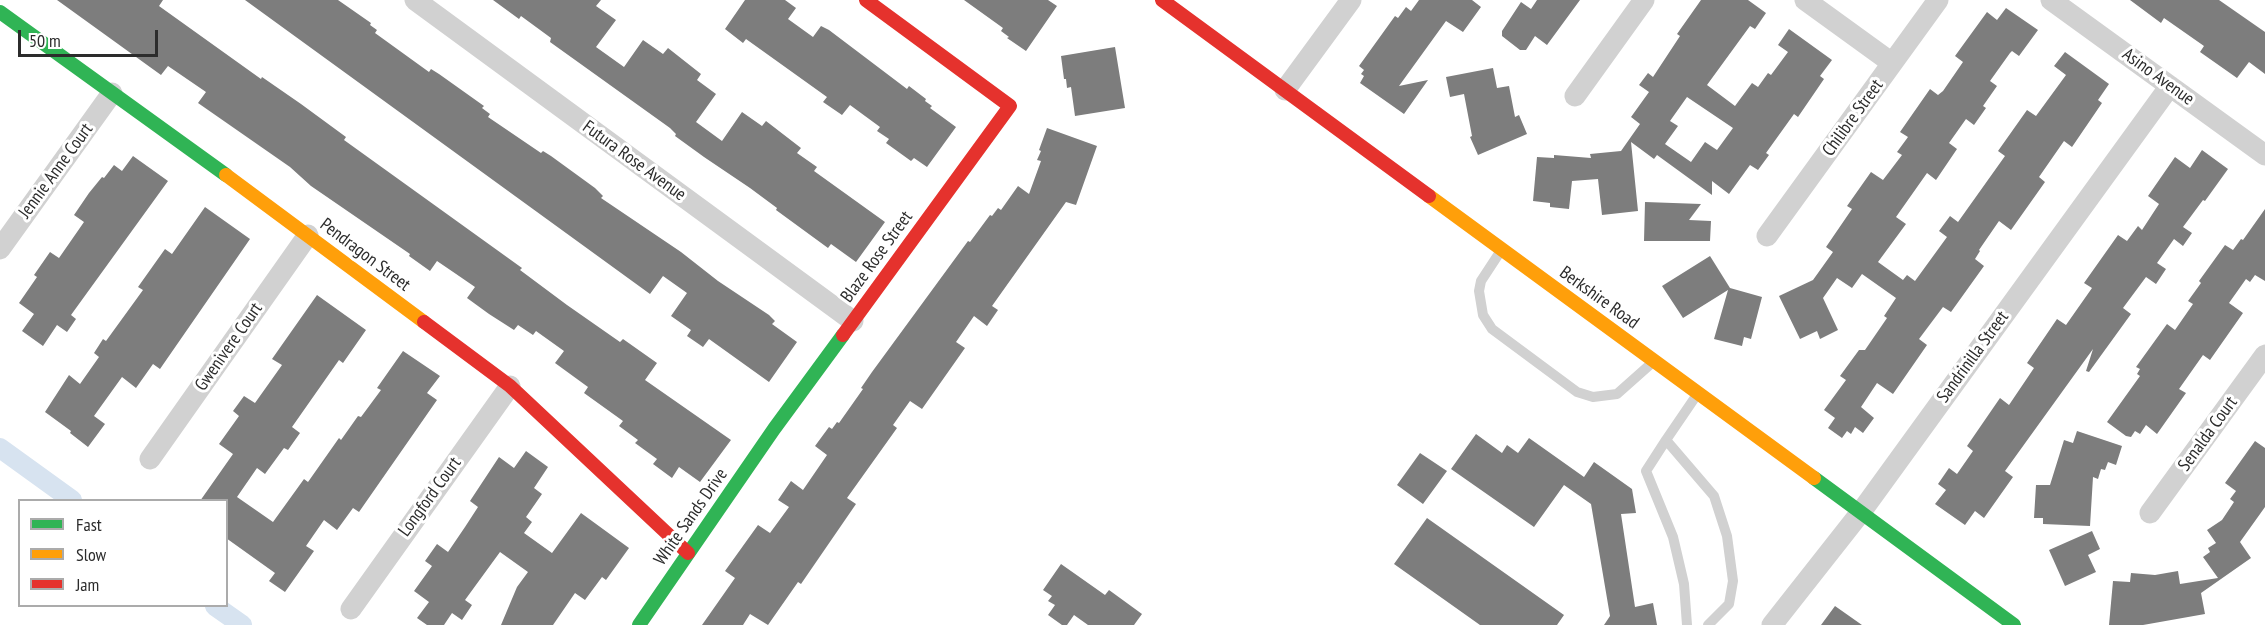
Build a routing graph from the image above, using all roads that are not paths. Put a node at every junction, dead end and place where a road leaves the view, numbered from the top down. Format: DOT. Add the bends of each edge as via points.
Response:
graph roads {
  1 [pos="415,0"];
  2 [pos="866,0"];
  3 [pos="1162,0"];
  4 [pos="1351,0"];
  5 [pos="1644,0"];
  6 [pos="1805,0"];
  7 [pos="1938,0"];
  8 [pos="2051,0"];
  9 [pos="0,12"];
  10 [pos="1893,63"];
  11 [pos="2170,86"];
  12 [pos="1285,90"];
  13 [pos="112,93"];
  14 [pos="1575,96"];
  15 [pos="2265,155"];
  16 [pos="308,235"];
  17 [pos="1767,236"];
  18 [pos="0,249"];
  19 [pos="1502,249"];
  20 [pos="853,321"];
  21 [pos="2265,355"];
  22 [pos="1654,361"];
  23 [pos="510,386"];
  24 [pos="1698,393"];
  25 [pos="774,429"];
  26 [pos="1666,440"];
  27 [pos="150,459"];
  28 [pos="1861,512"];
  29 [pos="2150,513"];
  30 [pos="688,553"];
  31 [pos="351,609"];
  32 [pos="639,625"];
  33 [pos="1687,625"];
  34 [pos="1708,625"];
  35 [pos="1772,625"];
  36 [pos="2014,625"];
  1 -- 20 [label="street, Futura Rose Avenue"];
  2 -- 20 [label="street, Blaze Rose Street" via="1010,106"];
  3 -- 12 [label="street, Berkshire Road"];
  4 -- 12 [label="street"];
  5 -- 14 [label="street"];
  6 -- 10 [label="street"];
  7 -- 10 [label="street, Chilibre Street"];
  8 -- 11 [label="street, Asino Avenue"];
  9 -- 13 [label="street, Pendragon Street"];
  10 -- 17 [label="street, Chilibre Street"];
  11 -- 15 [label="street, Asino Avenue"];
  11 -- 28 [label="street, Sandrinilla Street"];
  12 -- 19 [label="street, Berkshire Road"];
  13 -- 16 [label="street, Pendragon Street"];
  13 -- 18 [label="street, Jennie Anne Court"];
  16 -- 23 [label="street, Pendragon Street"];
  16 -- 27 [label="street, Gwenivere Court"];
  19 -- 22 [label="street, Berkshire Road"];
  19 -- 22 [label="lane" via="1481,281 1484,315 1492,329 1577,392 1593,397 1617,394"];
  20 -- 25 [label="street, Blaze Rose Street"];
  21 -- 29 [label="street, Senalda Court"];
  22 -- 24 [label="street, Berkshire Road"];
  23 -- 30 [label="street, Pendragon Street"];
  23 -- 31 [label="street, Longford Court"];
  24 -- 26 [label="lane"];
  24 -- 28 [label="street, Berkshire Road"];
  25 -- 30 [label="street, White Sands Drive"];
  26 -- 33 [label="lane" via="1646,471 1673,537 1684,584"];
  26 -- 34 [label="lane" via="1714,496 1727,536 1733,581 1729,604"];
  28 -- 35 [label="street, Sandrinilla Street"];
  28 -- 36 [label="street, Berkshire Road"];
  30 -- 32 [label="street, White Sands Drive"];
}
